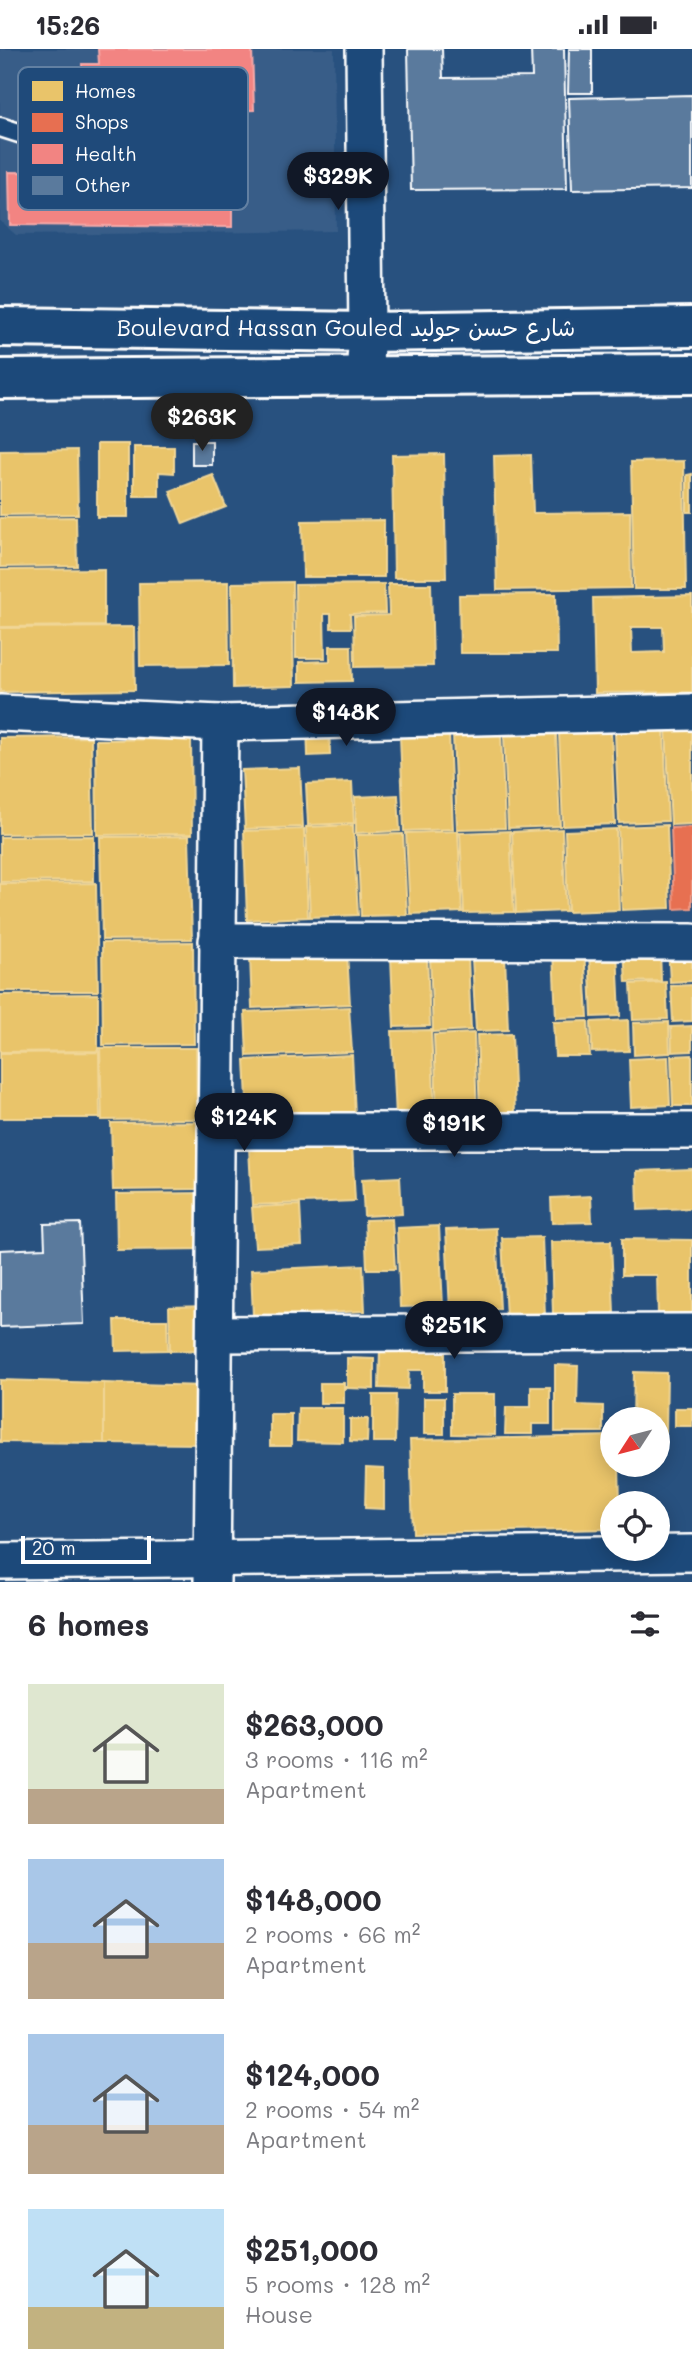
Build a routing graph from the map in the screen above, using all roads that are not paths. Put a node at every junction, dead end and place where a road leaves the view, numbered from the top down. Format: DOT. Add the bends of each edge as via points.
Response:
graph roads {
  1 [pos="364,49"];
  2 [pos="0,127"];
  3 [pos="18,133"];
  4 [pos="0,327"];
  5 [pos="692,327"];
  6 [pos="367,332"];
  7 [pos="692,374"];
  8 [pos="364,376"];
  9 [pos="0,379"];
  10 [pos="692,712"];
  11 [pos="0,713"];
  12 [pos="220,723"];
  13 [pos="217,941"];
  14 [pos="692,942"];
  15 [pos="216,1131"];
  16 [pos="692,1131"];
  17 [pos="692,1332"];
  18 [pos="216,1334"];
  19 [pos="692,1553"];
  20 [pos="0,1561"];
  21 [pos="212,1571"];
  1 -- 6 [label="street"];
  2 -- 3 [label="lane"];
  4 -- 6 [label="main road, Boulevard Hassan Gouled شارع حسن جوليد"];
  5 -- 6 [label="main road, Boulevard Hassan Gouled شارع حسن جوليد"];
  6 -- 8 [label="street"];
  7 -- 8 [label="main road, Boulevard Hassan Gouled شارع حسن جوليد"];
  8 -- 9 [label="main road, Boulevard Hassan Gouled شارع حسن جوليد"];
  10 -- 12 [label="street"];
  11 -- 12 [label="street"];
  12 -- 13 [label="street"];
  13 -- 14 [label="street"];
  13 -- 15 [label="street"];
  15 -- 16 [label="street"];
  15 -- 18 [label="street"];
  17 -- 18 [label="street"];
  18 -- 21 [label="street"];
  19 -- 21 [label="street"];
  20 -- 21 [label="street"];
}
